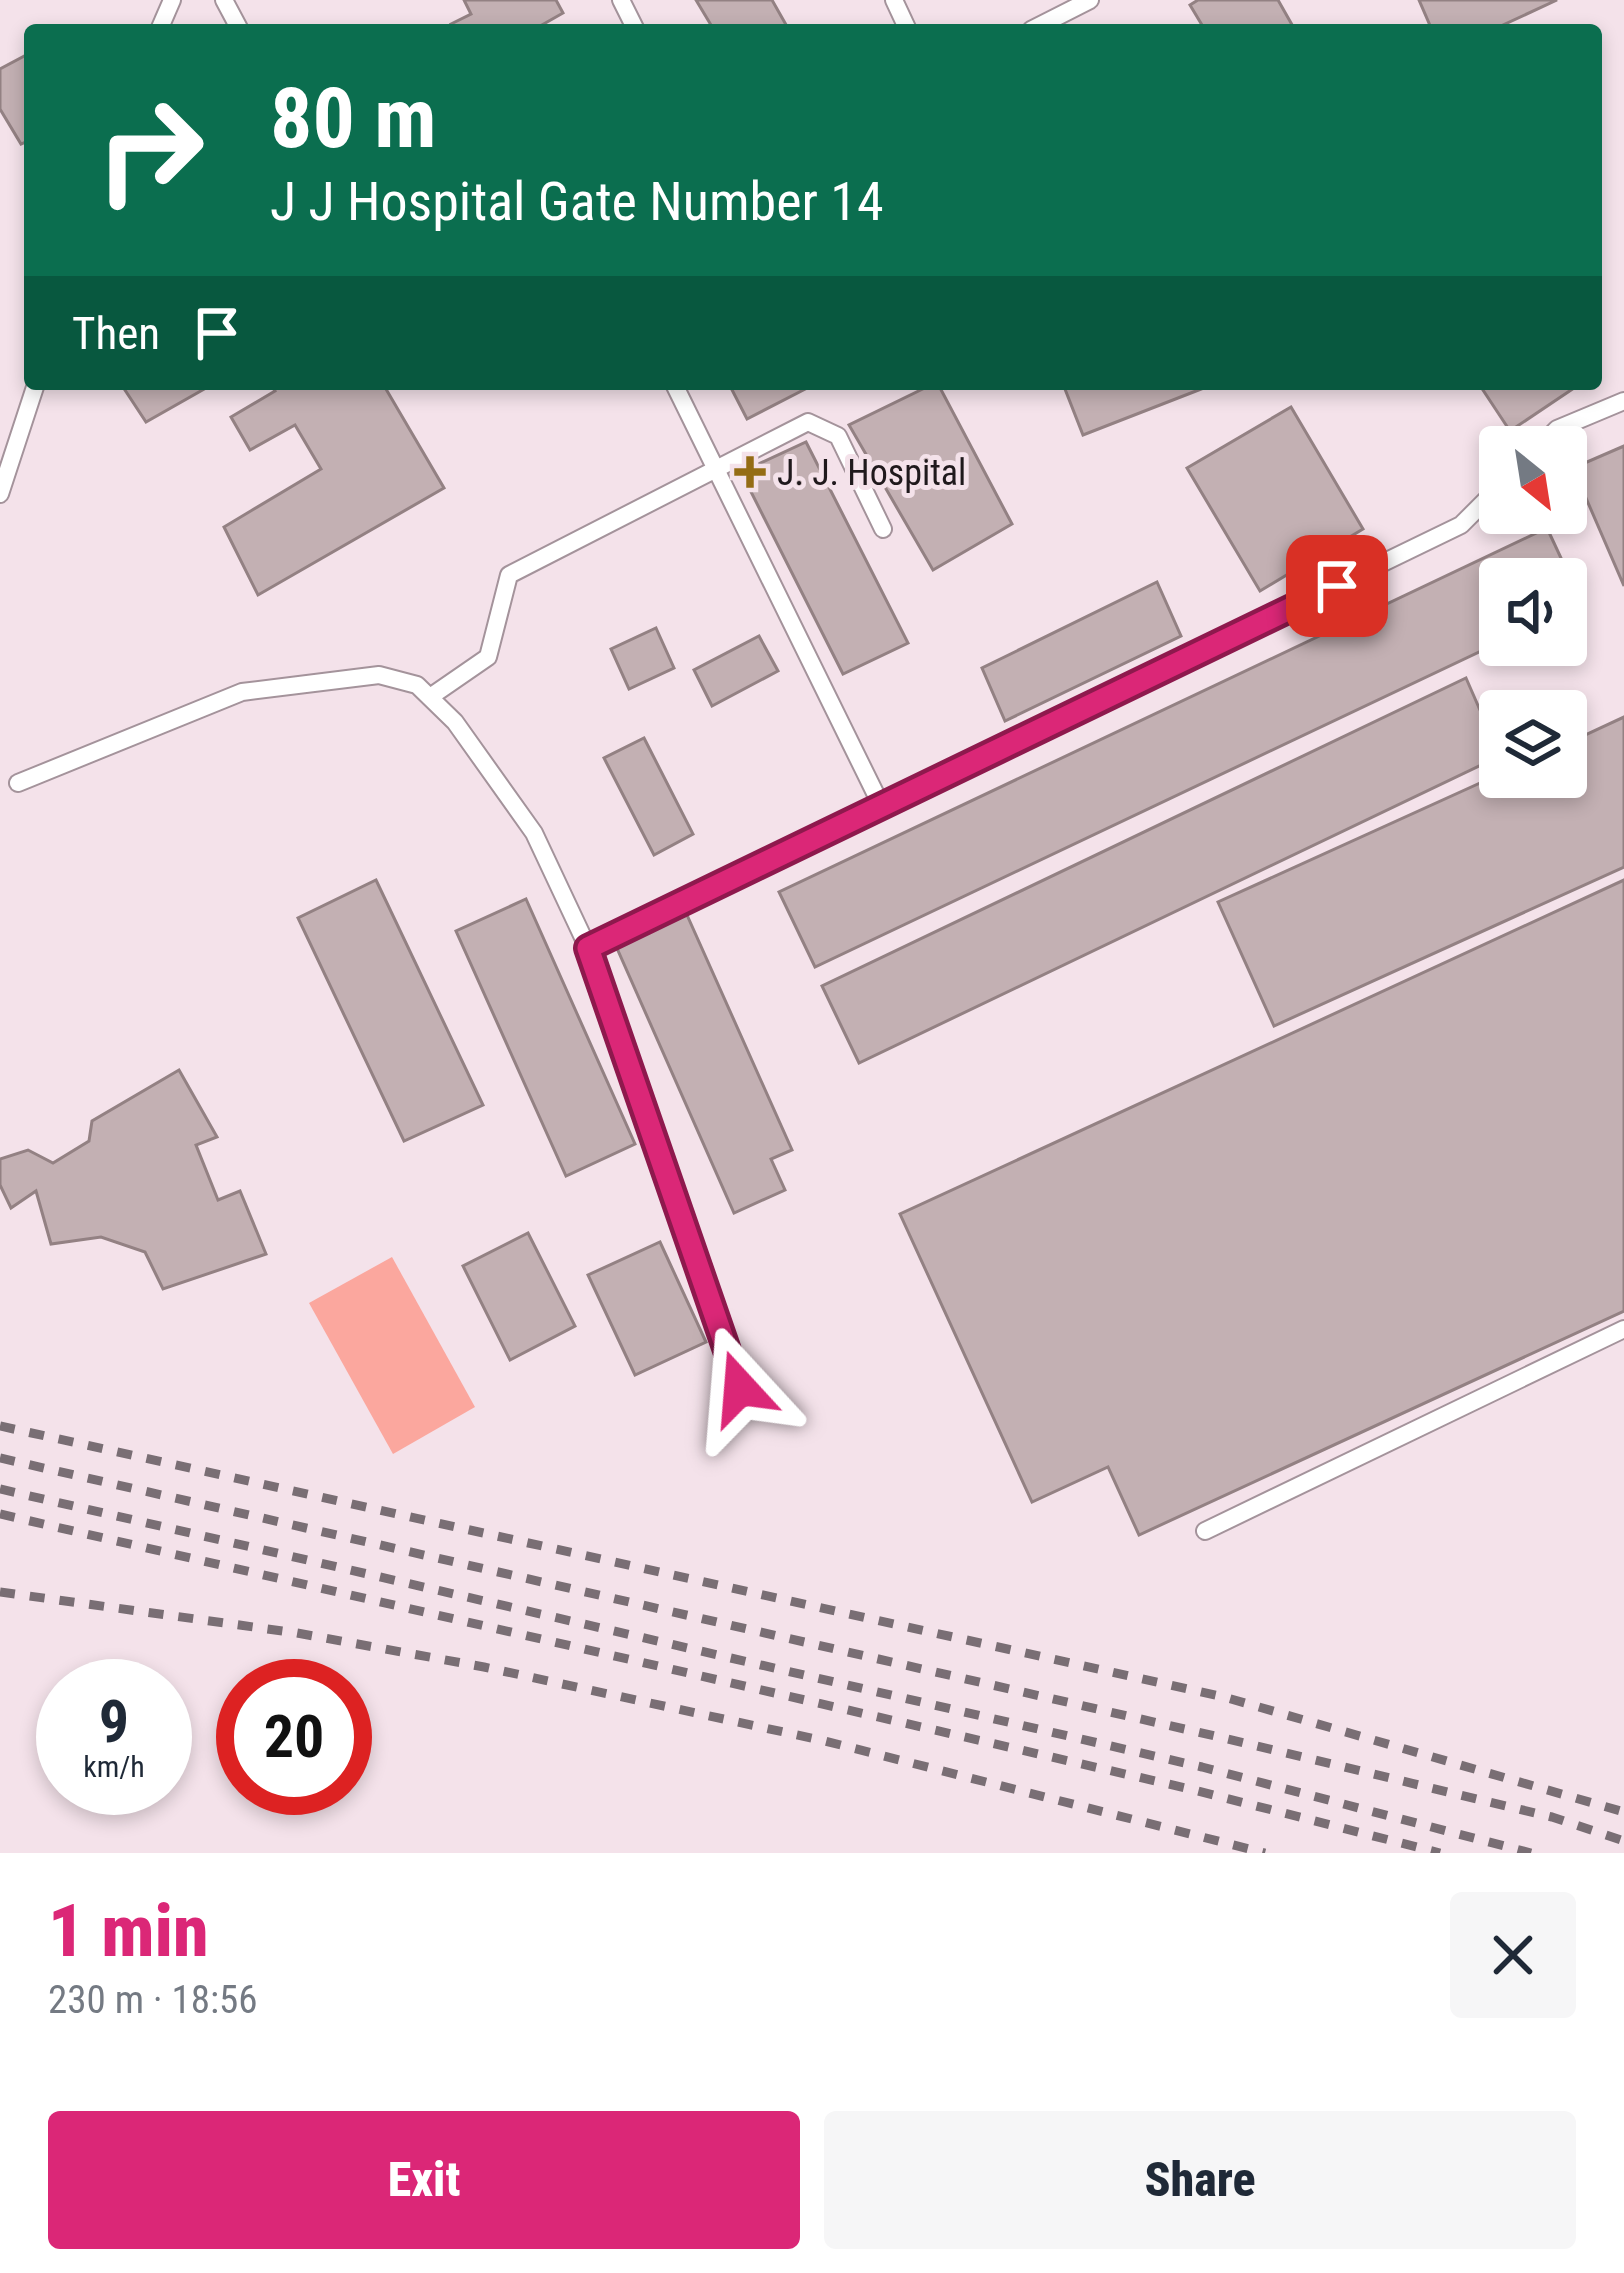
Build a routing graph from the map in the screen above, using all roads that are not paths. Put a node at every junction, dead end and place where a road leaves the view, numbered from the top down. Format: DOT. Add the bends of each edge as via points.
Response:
graph roads {
  1 [pos="1090,0"];
  2 [pos="1043,24"];
  3 [pos="34,390"];
  4 [pos="677,390"];
  5 [pos="1624,401"];
  6 [pos="1564,426"];
  7 [pos="714,466"];
  8 [pos="0,494"];
  9 [pos="1479,507"];
  10 [pos="883,529"];
  11 [pos="430,697"];
  12 [pos="18,783"];
  13 [pos="882,806"];
  14 [pos="588,948"];
  15 [pos="1624,1329"];
  16 [pos="740,1388"];
  17 [pos="1205,1531"];
  1 -- 2 [label="lane"];
  3 -- 8 [label="lane"];
  4 -- 7 [label="lane"];
  5 -- 6 [label="lane"];
  7 -- 10 [label="lane" via="808,422 838,436"];
  7 -- 11 [label="lane" via="509,575 488,657"];
  7 -- 13 [label="lane"];
  9 -- 13 [label="lane" via="1461,525"];
  11 -- 12 [label="lane" via="379,675 242,692"];
  11 -- 14 [label="lane" via="534,833"];
  13 -- 14 [label="lane"];
  14 -- 16 [label="lane"];
  15 -- 17 [label="lane"];
}
